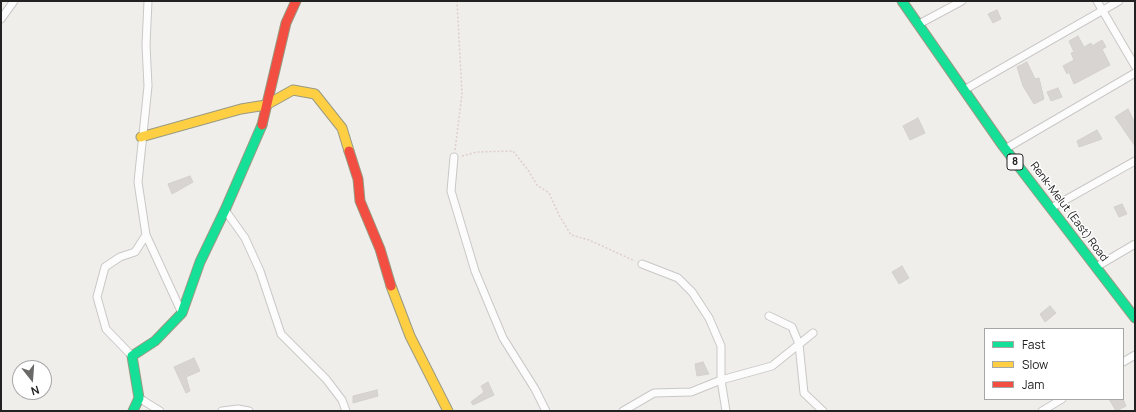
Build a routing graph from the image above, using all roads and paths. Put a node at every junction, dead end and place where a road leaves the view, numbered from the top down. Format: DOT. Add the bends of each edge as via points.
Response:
graph roads {
  1 [pos="14,1"];
  2 [pos="148,1"];
  3 [pos="296,1"];
  4 [pos="457,1"];
  5 [pos="902,1"];
  6 [pos="962,1"];
  7 [pos="1097,1"];
  8 [pos="1119,1"];
  9 [pos="1103,11"];
  10 [pos="1,19"];
  11 [pos="918,24"];
  12 [pos="1135,66"];
  13 [pos="1135,73"];
  14 [pos="964,90"];
  15 [pos="266,105"];
  16 [pos="141,137"];
  17 [pos="1006,149"];
  18 [pos="454,157"];
  19 [pos="1135,161"];
  20 [pos="1051,208"];
  21 [pos="225,210"];
  22 [pos="146,235"];
  23 [pos="1135,244"];
  24 [pos="642,264"];
  25 [pos="1096,267"];
  26 [pos="182,313"];
  27 [pos="769,316"];
  28 [pos="1135,318"];
  29 [pos="813,333"];
  30 [pos="799,344"];
  31 [pos="1135,355"];
  32 [pos="132,356"];
  33 [pos="1124,361"];
  34 [pos="721,380"];
  35 [pos="139,398"];
  36 [pos="1060,400"];
  37 [pos="133,411"];
  38 [pos="160,411"];
  39 [pos="222,411"];
  40 [pos="249,411"];
  41 [pos="346,411"];
  42 [pos="448,411"];
  43 [pos="546,411"];
  44 [pos="623,411"];
  45 [pos="726,411"];
  46 [pos="824,411"];
  47 [pos="1042,411"];
  1 -- 10 [label="street"];
  2 -- 16 [label="street" via="148,86"];
  3 -- 15 [label="street" via="286,23"];
  4 -- 18 [label="path" via="462,94"];
  5 -- 11 [label="street, Renk-Melut (East) Road / 8"];
  6 -- 11 [label="street"];
  7 -- 9 [label="street"];
  8 -- 9 [label="street"];
  9 -- 12 [label="street"];
  9 -- 14 [label="street"];
  11 -- 14 [label="street, Renk-Melut (East) Road / 8"];
  13 -- 17 [label="street"];
  14 -- 17 [label="street, Renk-Melut (East) Road / 8"];
  15 -- 16 [label="street" via="241,108"];
  15 -- 21 [label="street" via="262,124"];
  15 -- 42 [label="street" via="293,90 315,94 342,128 358,179 360,201 380,249 393,294 410,336"];
  16 -- 22 [label="street" via="138,182"];
  17 -- 20 [label="street, Renk-Melut (East) Road / 8"];
  18 -- 24 [label="path" via="477,152 513,150 537,185 549,193 571,235 589,240"];
  18 -- 43 [label="street" via="451,191 475,271 503,338"];
  19 -- 20 [label="street"];
  20 -- 25 [label="street, Renk-Melut (East) Road / 8"];
  21 -- 26 [label="street" via="200,262"];
  21 -- 41 [label="street" via="251,251 281,334 326,379 342,400"];
  22 -- 26 [label="street"];
  22 -- 32 [label="street" via="135,252 105,267 97,297 106,329"];
  23 -- 25 [label="street"];
  24 -- 34 [label="street" via="678,278 692,292 709,318 721,346"];
  25 -- 28 [label="street, Renk-Melut (East) Road / 8"];
  26 -- 32 [label="street" via="155,341"];
  27 -- 30 [label="street" via="792,327"];
  29 -- 30 [label="street"];
  30 -- 34 [label="street" via="772,366"];
  30 -- 46 [label="street" via="804,393"];
  31 -- 33 [label="street"];
  32 -- 35 [label="street"];
  34 -- 44 [label="street" via="691,392 654,393"];
  34 -- 45 [label="street"];
  35 -- 37 [label="street"];
  35 -- 38 [label="street"];
  36 -- 47 [label="street"];
  39 -- 40 [label="street"];
}
